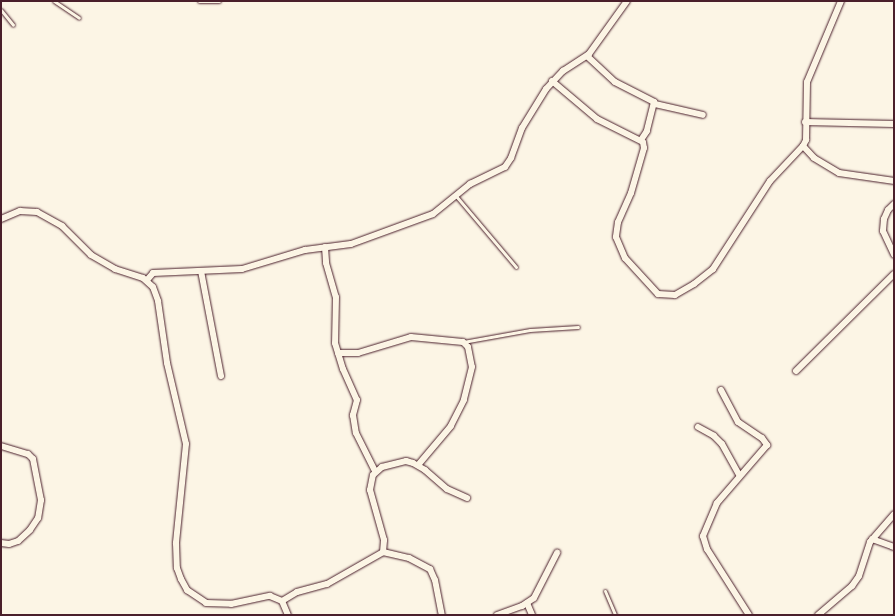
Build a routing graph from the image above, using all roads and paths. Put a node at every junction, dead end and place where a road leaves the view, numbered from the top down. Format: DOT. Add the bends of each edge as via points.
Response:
graph roads {
  1 [pos="54,1"];
  2 [pos="199,1"];
  3 [pos="219,1"];
  4 [pos="627,1"];
  5 [pos="840,1"];
  6 [pos="1,10"];
  7 [pos="79,18"];
  8 [pos="13,25"];
  9 [pos="587,56"];
  10 [pos="552,81"];
  11 [pos="655,104"];
  12 [pos="703,115"];
  13 [pos="805,122"];
  14 [pos="894,124"];
  15 [pos="641,140"];
  16 [pos="803,146"];
  17 [pos="894,181"];
  18 [pos="456,196"];
  19 [pos="894,204"];
  20 [pos="1,219"];
  21 [pos="326,247"];
  22 [pos="894,254"];
  23 [pos="516,267"];
  24 [pos="201,271"];
  25 [pos="894,274"];
  26 [pos="147,280"];
  27 [pos="578,327"];
  28 [pos="463,342"];
  29 [pos="338,353"];
  30 [pos="796,371"];
  31 [pos="221,376"];
  32 [pos="721,390"];
  33 [pos="698,427"];
  34 [pos="1,446"];
  35 [pos="418,465"];
  36 [pos="375,471"];
  37 [pos="739,476"];
  38 [pos="467,498"];
  39 [pos="894,514"];
  40 [pos="872,539"];
  41 [pos="1,543"];
  42 [pos="894,548"];
  43 [pos="383,552"];
  44 [pos="557,553"];
  45 [pos="605,591"];
  46 [pos="282,601"];
  47 [pos="527,603"];
  48 [pos="288,615"];
  49 [pos="442,615"];
  50 [pos="497,615"];
  51 [pos="532,615"];
  52 [pos="616,615"];
  53 [pos="748,615"];
  54 [pos="818,615"];
  1 -- 7 [label="lane"];
  2 -- 3 [label="lane"];
  4 -- 9 [label="street"];
  5 -- 13 [label="street" via="807,82"];
  6 -- 8 [label="lane"];
  9 -- 10 [label="street" via="572,64"];
  9 -- 11 [label="street" via="615,82"];
  10 -- 15 [label="street" via="597,119 625,135"];
  10 -- 18 [label="street" via="522,128 505,167 478,180"];
  11 -- 12 [label="street"];
  11 -- 15 [label="street" via="647,131"];
  13 -- 14 [label="street"];
  13 -- 16 [label="street" via="806,140"];
  15 -- 16 [label="street" via="644,145 642,157 627,205 618,222 616,237 625,258 658,294 666,296 675,295 713,269 770,181"];
  16 -- 17 [label="street" via="814,158 839,173"];
  18 -- 21 [label="street" via="426,217 377,232 358,242"];
  18 -- 23 [label="lane"];
  19 -- 22 [label="street" via="884,219 884,231"];
  20 -- 26 [label="street" via="20,211 37,212 62,226 91,255 115,269"];
  21 -- 24 [label="street" via="305,250 242,269"];
  21 -- 29 [label="street" via="326,263 336,297 334,332"];
  24 -- 26 [label="street" via="153,273"];
  24 -- 31 [label="street"];
  25 -- 30 [label="street"];
  26 -- 46 [label="street" via="158,301 167,363 185,438 176,543 177,568 181,579 194,597 216,606 270,596"];
  27 -- 28 [label="lane" via="530,330"];
  28 -- 29 [label="street" via="405,337 358,353"];
  28 -- 35 [label="street" via="470,352 472,367 464,400 451,426"];
  29 -- 36 [label="street" via="357,400 353,415 356,433"];
  32 -- 37 [label="street" via="738,422 766,442 765,448"];
  33 -- 37 [label="street" via="722,444"];
  34 -- 41 [label="street" via="28,454 33,459 41,500 38,518 30,530 18,541"];
  35 -- 36 [label="street" via="406,462"];
  35 -- 38 [label="street" via="447,489"];
  36 -- 43 [label="street" via="370,490 384,540"];
  37 -- 53 [label="street" via="717,503 702,536 707,549"];
  39 -- 40 [label="street"];
  40 -- 42 [label="street"];
  40 -- 54 [label="street" via="859,576 852,586"];
  43 -- 46 [label="street" via="332,581 297,592"];
  43 -- 49 [label="street" via="409,558 430,569"];
  44 -- 47 [label="street" via="541,585"];
  45 -- 52 [label="lane"];
  46 -- 48 [label="street"];
  47 -- 50 [label="street"];
  47 -- 51 [label="street"];
}
